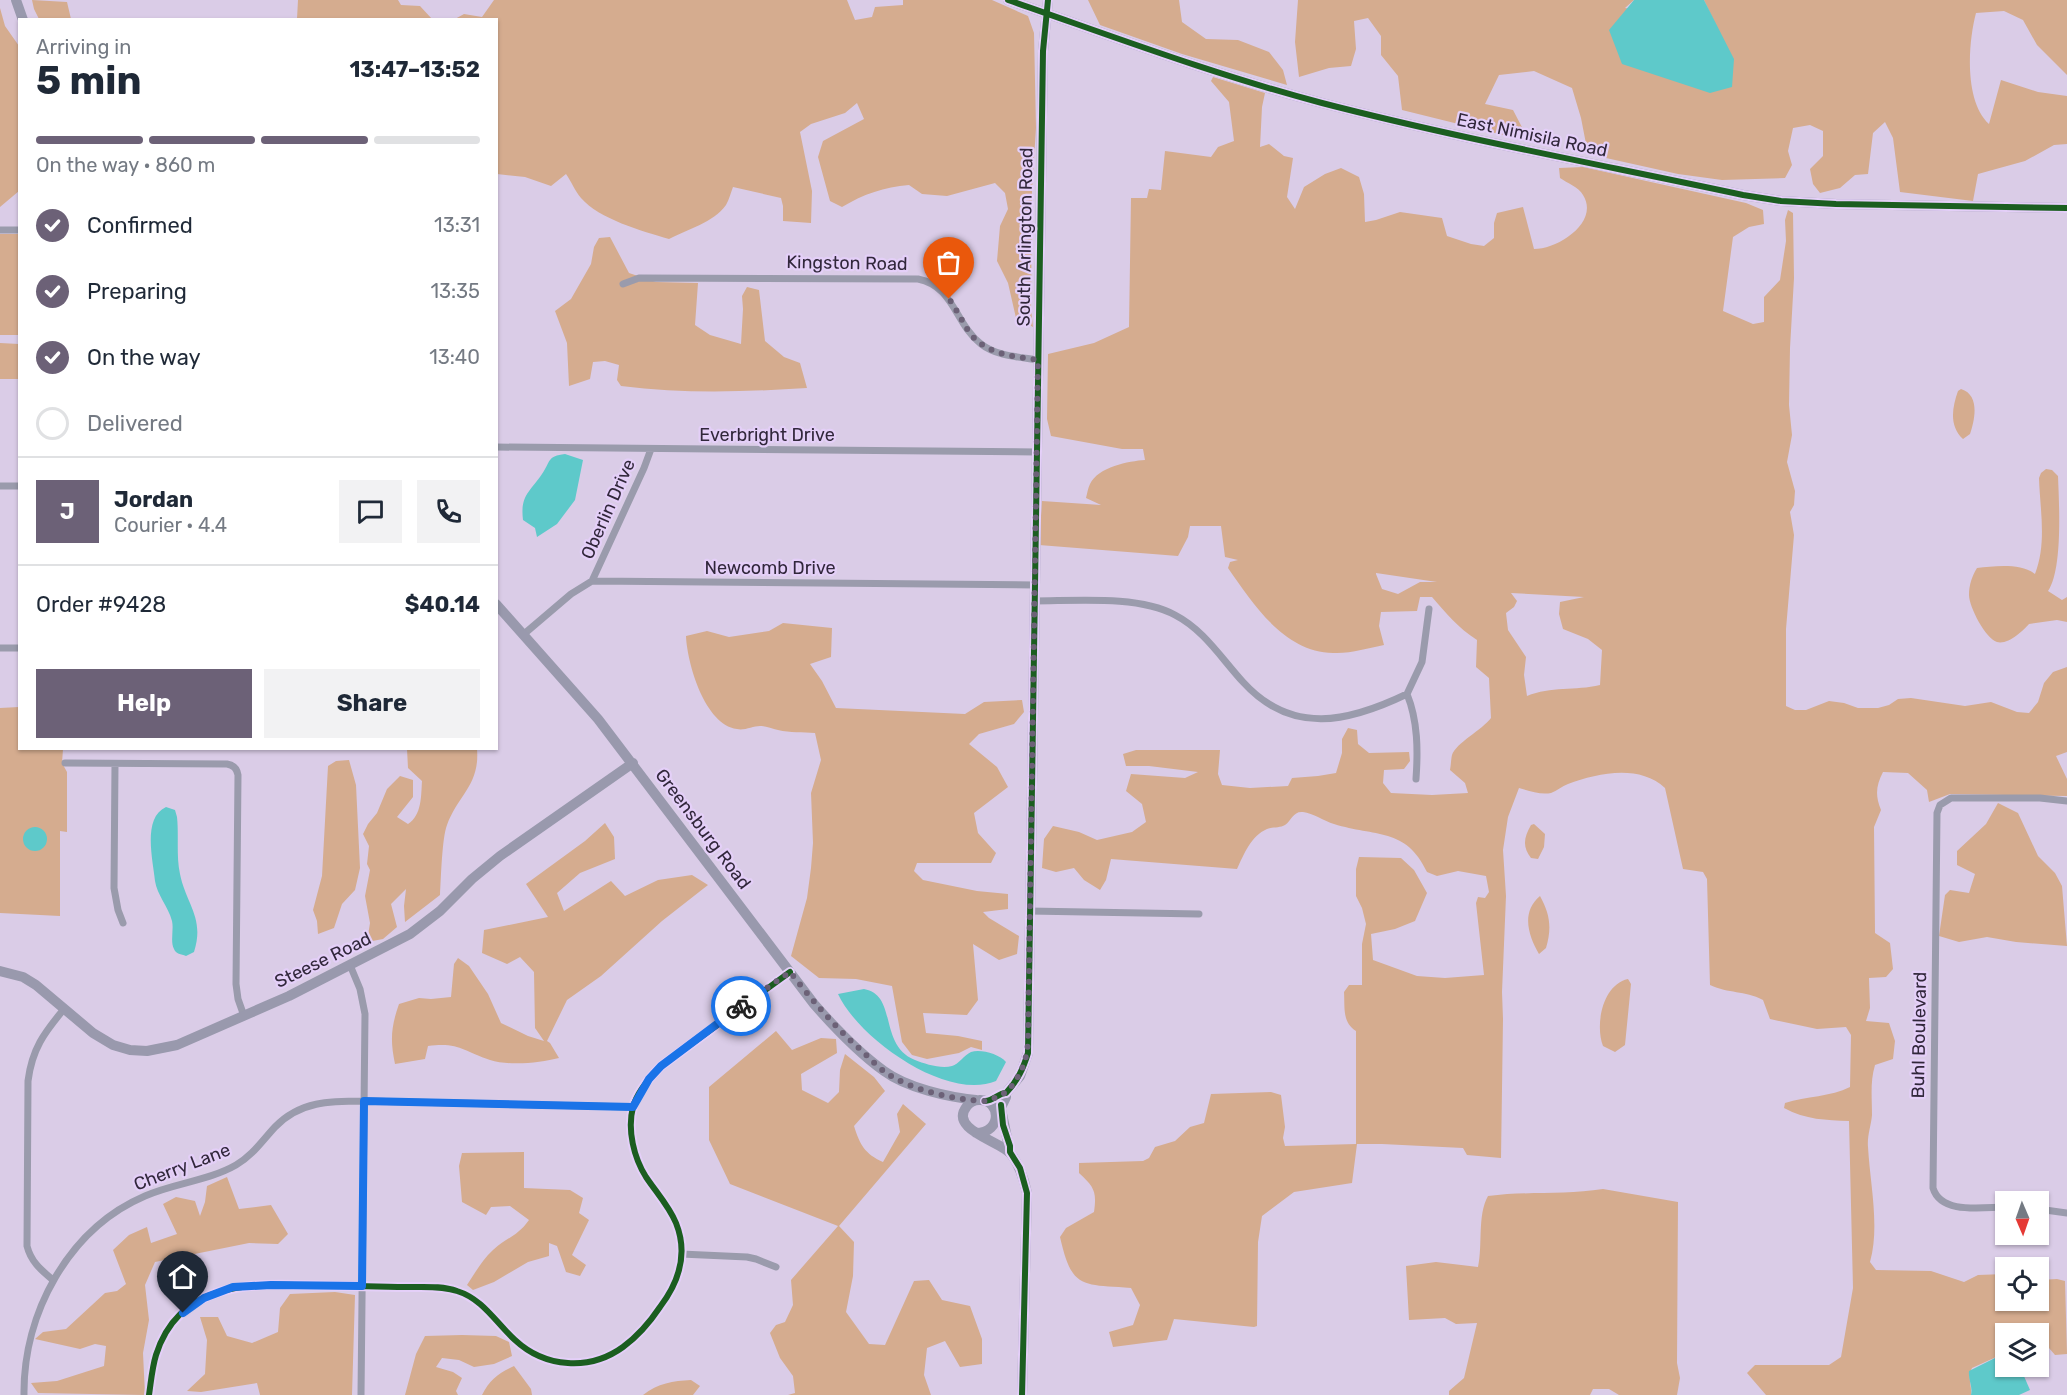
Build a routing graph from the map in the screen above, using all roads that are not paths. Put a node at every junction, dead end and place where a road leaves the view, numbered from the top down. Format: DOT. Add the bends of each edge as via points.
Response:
graph roads {
  1 [pos="16,0"];
  2 [pos="1008,0"];
  3 [pos="1048,0"];
  4 [pos="1046,15"];
  5 [pos="22,18"];
  6 [pos="2067,208"];
  7 [pos="0,230"];
  8 [pos="18,230"];
  9 [pos="623,284"];
  10 [pos="1038,360"];
  11 [pos="498,447"];
  12 [pos="651,449"];
  13 [pos="1036,452"];
  14 [pos="0,486"];
  15 [pos="18,486"];
  16 [pos="592,581"];
  17 [pos="1034,585"];
  18 [pos="1034,601"];
  19 [pos="498,606"];
  20 [pos="1428,609"];
  21 [pos="524,634"];
  22 [pos="0,648"];
  23 [pos="18,648"];
  24 [pos="1407,694"];
  25 [pos="65,763"];
  26 [pos="633,763"];
  27 [pos="115,764"];
  28 [pos="1416,779"];
  29 [pos="2067,801"];
  30 [pos="1029,911"];
  31 [pos="1199,914"];
  32 [pos="123,923"];
  33 [pos="350,965"];
  34 [pos="0,971"];
  35 [pos="790,972"];
  36 [pos="64,1009"];
  37 [pos="244,1016"];
  38 [pos="1006,1093"];
  39 [pos="948,1096"];
  40 [pos="981,1100"];
  41 [pos="364,1101"];
  42 [pos="1001,1105"];
  43 [pos="633,1107"];
  44 [pos="963,1115"];
  45 [pos="996,1119"];
  46 [pos="976,1133"];
  47 [pos="1006,1149"];
  48 [pos="1995,1207"];
  49 [pos="2049,1211"];
  50 [pos="2067,1213"];
  51 [pos="681,1254"];
  52 [pos="776,1267"];
  53 [pos="53,1280"];
  54 [pos="362,1286"];
  55 [pos="24,1395"];
  56 [pos="149,1395"];
  57 [pos="361,1395"];
  58 [pos="1022,1395"];
  1 -- 5 [label="street"];
  2 -- 4 [label="street, East Nimisila Road"];
  3 -- 4 [label="street, South Arlington Road"];
  4 -- 6 [label="street, East Nimisila Road" via="1323,103 1743,195 1836,204"];
  4 -- 10 [label="street, South Arlington Road"];
  7 -- 8 [label="street"];
  9 -- 10 [label="street, Kingston Road" via="639,278 922,280 944,292 980,343 1000,353"];
  10 -- 13 [label="street, South Arlington Road"];
  11 -- 12 [label="street, Everbright Drive"];
  12 -- 13 [label="street, Everbright Drive"];
  12 -- 16 [label="street, Oberlin Drive"];
  13 -- 17 [label="street, South Arlington Road"];
  14 -- 15 [label="street"];
  16 -- 17 [label="street, Newcomb Drive"];
  16 -- 21 [label="street"];
  17 -- 18 [label="street, South Arlington Road"];
  18 -- 24 [label="street" via="1136,603 1162,609 1200,633 1252,691 1299,716 1346,717"];
  18 -- 30 [label="street, South Arlington Road"];
  19 -- 21 [label="street, Greensburg Road"];
  20 -- 24 [label="street" via="1422,662"];
  21 -- 26 [label="street, Greensburg Road"];
  22 -- 23 [label="street"];
  24 -- 28 [label="street" via="1414,721"];
  25 -- 27 [label="street"];
  26 -- 33 [label="street, Steese Road" via="491,863 424,924"];
  26 -- 35 [label="street, Greensburg Road"];
  27 -- 32 [label="street" via="114,888"];
  27 -- 37 [label="street" via="235,767 236,984"];
  29 -- 48 [label="street, Buhl Boulevard" via="1951,798 1938,808 1936,819 1933,1188 1939,1200 1948,1205"];
  30 -- 31 [label="street"];
  30 -- 38 [label="street, South Arlington Road" via="1028,1053 1020,1076"];
  33 -- 37 [label="street, Steese Road"];
  33 -- 41 [label="street" via="363,1002"];
  34 -- 36 [label="street, Steese Road" via="27,980"];
  35 -- 39 [label="street, Greensburg Road" via="834,1026 885,1072"];
  35 -- 43 [label="street" via="661,1066"];
  36 -- 37 [label="street, Steese Road" via="105,1041 139,1051 177,1045"];
  36 -- 53 [label="street" via="32,1056 28,1092 27,1246 37,1267"];
  38 -- 40 [label="street"];
  38 -- 42 [label="street, South Arlington Road"];
  39 -- 40 [label="street, Greensburg Road"];
  39 -- 44 [label="street"];
  40 -- 44 [label="street" via="969,1104"];
  40 -- 45 [label="street" via="994,1107"];
  41 -- 43 [label="street, Cherry Lane"];
  41 -- 53 [label="street, Cherry Lane" via="321,1102 300,1109 234,1166 130,1204 88,1235"];
  41 -- 54 [label="street"];
  42 -- 45 [label="street, South Arlington Road"];
  42 -- 47 [label="street" via="1010,1146"];
  43 -- 51 [label="street" via="636,1156 674,1218"];
  44 -- 46 [label="street" via="967,1128"];
  45 -- 46 [label="street" via="987,1131"];
  45 -- 47 [label="street"];
  46 -- 47 [label="street"];
  47 -- 58 [label="street" via="1020,1168 1027,1193"];
  49 -- 50 [label="street"];
  51 -- 52 [label="street" via="747,1257"];
  51 -- 54 [label="street" via="680,1271 670,1294 643,1329 610,1355 576,1364 530,1352 478,1302 456,1291"];
  53 -- 55 [label="street, Cherry Lane" via="30,1338"];
  54 -- 56 [label="street" via="246,1286 204,1298 183,1313 163,1340"];
  54 -- 57 [label="street"];
}
